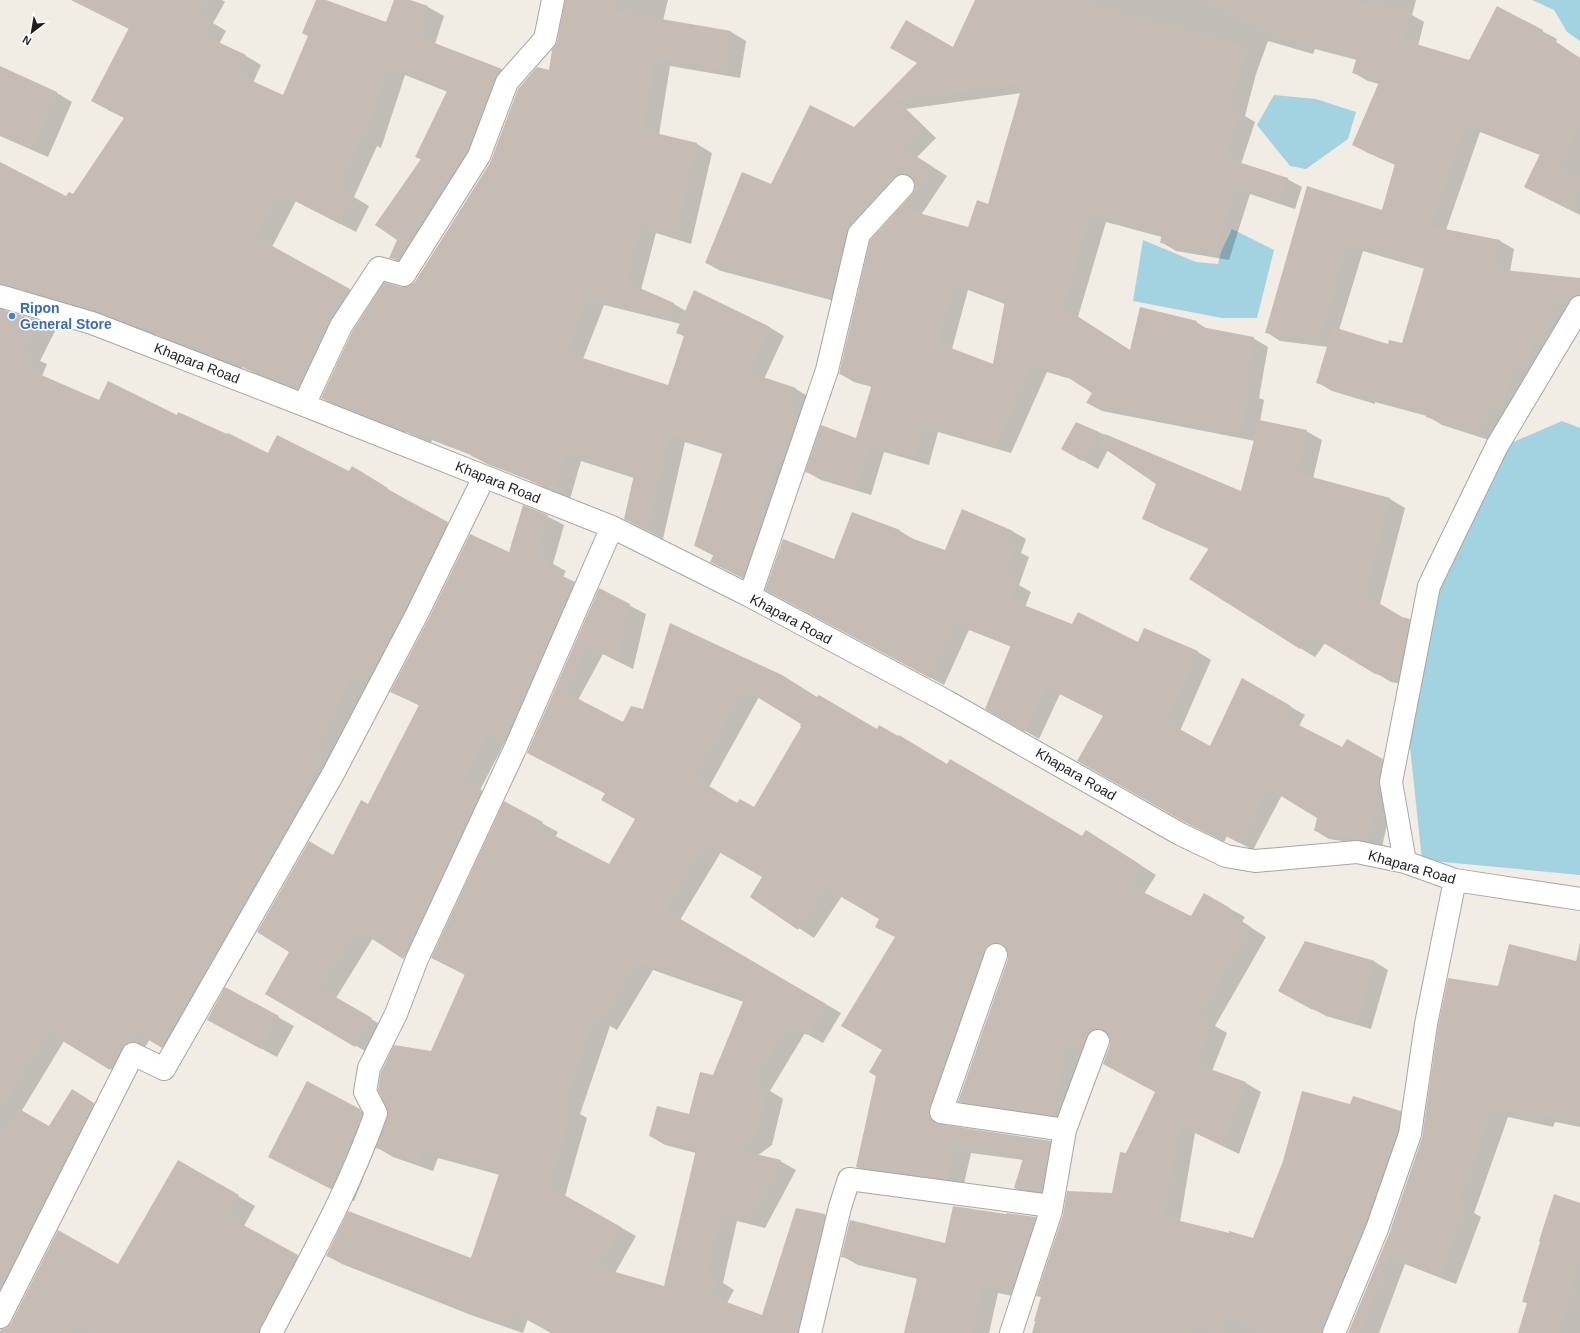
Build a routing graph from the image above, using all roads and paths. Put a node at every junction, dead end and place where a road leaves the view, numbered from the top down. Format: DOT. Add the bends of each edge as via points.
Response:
graph roads {
  1 [pos="553,0"];
  2 [pos="903,186"];
  3 [pos="0,296"];
  4 [pos="1580,307"];
  5 [pos="304,404"];
  6 [pos="484,477"];
  7 [pos="612,527"];
  8 [pos="750,596"];
  9 [pos="1405,862"];
  10 [pos="1455,880"];
  11 [pos="1580,899"];
  12 [pos="996,955"];
  13 [pos="1098,1041"];
  14 [pos="1065,1130"];
  15 [pos="1051,1206"];
  16 [pos="0,1317"];
  17 [pos="271,1333"];
  18 [pos="810,1333"];
  19 [pos="1011,1333"];
  20 [pos="1334,1333"];
  1 -- 5 [label="street" via="545,39 507,82 479,156 404,275 379,268 341,326"];
  2 -- 8 [label="street" via="859,234 826,370"];
  3 -- 5 [label="street, Khapara Road" via="92,323"];
  4 -- 9 [label="street" via="1497,446 1429,586 1391,782"];
  5 -- 6 [label="street, Khapara Road"];
  6 -- 7 [label="street, Khapara Road"];
  6 -- 16 [label="street" via="418,614 333,774 164,1070 133,1054"];
  7 -- 8 [label="street, Khapara Road"];
  7 -- 17 [label="street" via="515,749 417,959 396,1014 369,1068 365,1092 376,1113 340,1201"];
  8 -- 9 [label="street, Khapara Road" via="946,701 1180,834 1226,856 1255,861 1357,852"];
  9 -- 10 [label="street, Khapara Road"];
  10 -- 11 [label="street, Khapara Road"];
  10 -- 20 [label="street" via="1426,1024 1410,1134 1377,1230"];
  12 -- 14 [label="street" via="941,1112"];
  13 -- 14 [label="street"];
  14 -- 15 [label="street"];
  15 -- 18 [label="street" via="849,1179"];
  15 -- 19 [label="street"];
}
